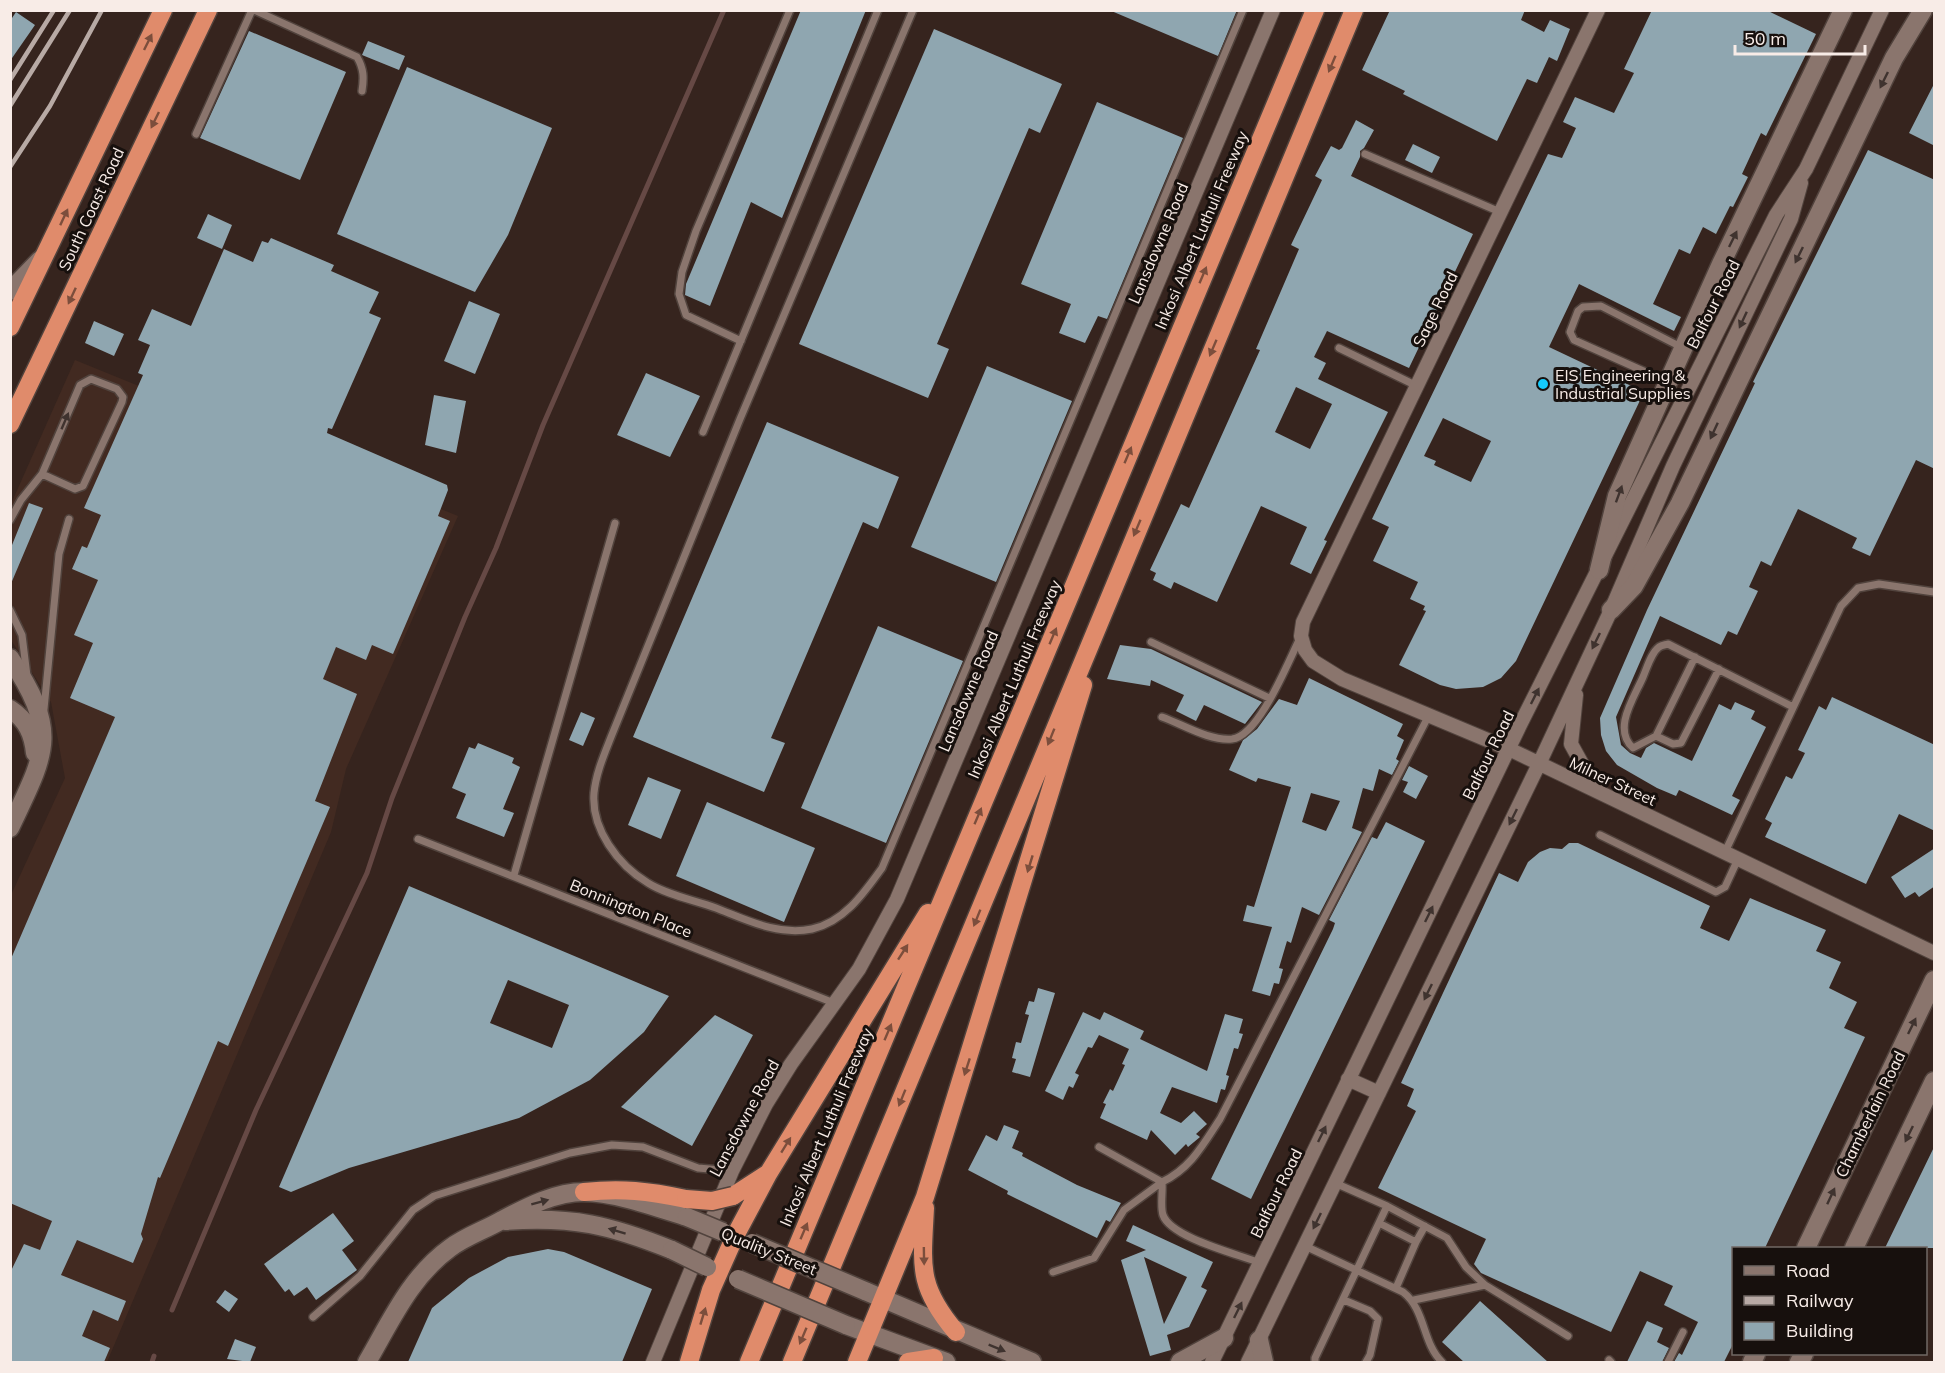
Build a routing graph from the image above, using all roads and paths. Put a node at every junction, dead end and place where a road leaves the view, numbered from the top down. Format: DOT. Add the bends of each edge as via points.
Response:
graph roads {
  1 [pos="163,10"];
  2 [pos="208,10"];
  3 [pos="253,10"];
  4 [pos="790,10"];
  5 [pos="878,10"];
  6 [pos="913,10"];
  7 [pos="1243,10"];
  8 [pos="1273,10"];
  9 [pos="1315,10"];
  10 [pos="1354,10"];
  11 [pos="1598,10"];
  12 [pos="1843,10"];
  13 [pos="1882,10"];
  14 [pos="1923,10"];
  15 [pos="362,91"];
  16 [pos="196,134"];
  17 [pos="1365,154"];
  18 [pos="1808,164"];
  19 [pos="1500,212"];
  20 [pos="47,252"];
  21 [pos="10,291"];
  22 [pos="10,327"];
  23 [pos="741,341"];
  24 [pos="1339,348"];
  25 [pos="1684,348"];
  26 [pos="1668,382"];
  27 [pos="1417,386"];
  28 [pos="10,424"];
  29 [pos="704,432"];
  30 [pos="42,474"];
  31 [pos="69,519"];
  32 [pos="10,520"];
  33 [pos="615,523"];
  34 [pos="1599,570"];
  35 [pos="1113,586"];
  36 [pos="1935,592"];
  37 [pos="10,610"];
  38 [pos="1611,610"];
  39 [pos="1302,629"];
  40 [pos="1151,642"];
  41 [pos="1695,657"];
  42 [pos="10,658"];
  43 [pos="1719,669"];
  44 [pos="1580,672"];
  45 [pos="28,685"];
  46 [pos="1269,698"];
  47 [pos="1793,707"];
  48 [pos="10,709"];
  49 [pos="1429,715"];
  50 [pos="1162,717"];
  51 [pos="42,721"];
  52 [pos="1656,736"];
  53 [pos="1509,749"];
  54 [pos="1539,764"];
  55 [pos="37,770"];
  56 [pos="1597,792"];
  57 [pos="10,828"];
  58 [pos="1600,835"];
  59 [pos="418,839"];
  60 [pos="1725,852"];
  61 [pos="1738,859"];
  62 [pos="956,870"];
  63 [pos="514,875"];
  64 [pos="1935,952"];
  65 [pos="1935,980"];
  66 [pos="834,1003"];
  67 [pos="1348,1079"];
  68 [pos="1935,1081"];
  69 [pos="1379,1093"];
  70 [pos="1099,1147"];
  71 [pos="732,1171"];
  72 [pos="768,1174"];
  73 [pos="1162,1182"];
  74 [pos="1335,1183"];
  75 [pos="584,1192"];
  76 [pos="925,1197"];
  77 [pos="1387,1206"];
  78 [pos="686,1208"];
  79 [pos="500,1222"];
  80 [pos="1379,1223"];
  81 [pos="1425,1226"];
  82 [pos="736,1237"];
  83 [pos="1416,1242"];
  84 [pos="1305,1246"];
  85 [pos="1806,1247"];
  86 [pos="1854,1247"];
  87 [pos="1260,1263"];
  88 [pos="713,1269"];
  89 [pos="1358,1271"];
  90 [pos="1053,1272"];
  91 [pos="1485,1285"];
  92 [pos="1395,1288"];
  93 [pos="885,1299"];
  94 [pos="1344,1300"];
  95 [pos="1414,1300"];
  96 [pos="313,1317"];
  97 [pos="956,1332"];
  98 [pos="1683,1332"];
  99 [pos="870,1335"];
  100 [pos="1568,1336"];
  101 [pos="1224,1338"];
  102 [pos="1258,1340"];
  103 [pos="940,1360"];
  104 [pos="367,1362"];
  105 [pos="653,1362"];
  106 [pos="689,1362"];
  107 [pos="749,1362"];
  108 [pos="792,1362"];
  109 [pos="857,1362"];
  110 [pos="908,1362"];
  111 [pos="1032,1362"];
  112 [pos="1180,1362"];
  113 [pos="1212,1362"];
  114 [pos="1248,1362"];
  115 [pos="1264,1362"];
  116 [pos="1315,1362"];
  117 [pos="1366,1362"];
  118 [pos="1442,1362"];
  119 [pos="1668,1362"];
  20 -- 1 [label="highway, South Coast Road, one-way"];
  2 -- 28 [label="highway, South Coast Road, one-way"];
  3 -- 15 [label="lane" via="357,57 364,78"];
  3 -- 16 [label="lane"];
  4 -- 23 [label="lane" via="682,272 679,294 686,315"];
  5 -- 23 [label="lane"];
  6 -- 7 [label="lane" via="615,726 598,771 594,796 599,828 619,859 648,883 786,932 813,929 837,919 882,868"];
  8 -- 66 [label="street, Lansdowne Road" via="897,899 873,947"];
  62 -- 9 [label="highway, Inkosi Albert Luthuli Freeway, one-way"];
  10 -- 35 [label="highway, one-way"];
  11 -- 19 [label="street, Sage Road"];
  25 -- 12 [label="street, one-way"];
  13 -- 18 [label="street, Balfour Road"];
  14 -- 38 [label="street, one-way" via="1894,58 1680,503 1634,586"];
  17 -- 19 [label="lane"];
  18 -- 34 [label="street, Balfour Road" via="1776,215"];
  18 -- 38 [label="street, Balfour Road, one-way" via="1791,219 1673,466"];
  19 -- 27 [label="street, Sage Road"];
  20 -- 21 [label="street"];
  20 -- 22 [label="highway, South Coast Road"];
  23 -- 29 [label="lane"];
  24 -- 27 [label="lane"];
  25 -- 26 [label="street"];
  25 -- 26 [label="lane" via="1601,306 1583,307 1573,322 1570,332 1574,340"];
  34 -- 26 [label="street, one-way" via="1617,496"];
  27 -- 39 [label="street, Sage Road"];
  30 -- 30 [label="lane, one-way" via="80,386 91,379 117,389 122,402 83,486 75,489"];
  30 -- 32 [label="lane"];
  31 -- 51 [label="lane" via="59,554"];
  33 -- 63 [label="lane"];
  53 -- 34 [label="street, Balfour Road, one-way"];
  35 -- 76 [label="highway, one-way"];
  35 -- 108 [label="highway, one-way"];
  36 -- 47 [label="lane" via="1879,584 1858,588 1841,606"];
  37 -- 45 [label="lane" via="25,649"];
  38 -- 44 [label="street, Balfour Road, one-way"];
  39 -- 46 [label="lane"];
  39 -- 49 [label="street, Milner Street" via="1305,650 1313,661 1342,679"];
  40 -- 46 [label="lane"];
  41 -- 43 [label="lane"];
  41 -- 52 [label="lane"];
  41 -- 52 [label="lane" via="1668,644 1659,647 1651,658 1628,708 1624,730 1633,748"];
  42 -- 45 [label="street"];
  43 -- 47 [label="lane"];
  43 -- 52 [label="lane" via="1681,743 1672,744"];
  44 -- 54 [label="street, Balfour Road"];
  44 -- 56 [label="street" via="1571,744"];
  45 -- 51 [label="street"];
  46 -- 50 [label="lane" via="1256,723 1245,735 1233,739 1216,738"];
  47 -- 60 [label="lane"];
  48 -- 55 [label="street" via="20,716 33,738"];
  49 -- 53 [label="street, Milner Street"];
  49 -- 73 [label="lane" via="1220,1119 1187,1166"];
  51 -- 55 [label="street"];
  53 -- 54 [label="street, Milner Street"];
  67 -- 53 [label="street, Balfour Road, one-way"];
  54 -- 56 [label="street, Milner Street"];
  54 -- 69 [label="street, Balfour Road, one-way"];
  55 -- 57 [label="street"];
  56 -- 60 [label="street, Milner Street"];
  58 -- 61 [label="lane" via="1716,892 1725,887"];
  59 -- 63 [label="lane, Bonnington Place"];
  60 -- 61 [label="street, Milner Street"];
  61 -- 64 [label="street, Milner Street"];
  72 -- 62 [label="highway, one-way"];
  107 -- 62 [label="highway, Inkosi Albert Luthuli Freeway, one-way"];
  63 -- 66 [label="lane, Bonnington Place"];
  85 -- 65 [label="street, Chamberlain Road, one-way"];
  66 -- 71 [label="street, Lansdowne Road" via="766,1104"];
  67 -- 69 [label="street"];
  87 -- 67 [label="street, Balfour Road, one-way"];
  68 -- 86 [label="street, one-way"];
  69 -- 74 [label="street, Balfour Road"];
  70 -- 73 [label="lane"];
  71 -- 96 [label="lane" via="698,1168 643,1147 612,1145 570,1153 434,1196 413,1210 360,1276"];
  71 -- 105 [label="street, Lansdowne Road"];
  72 -- 78 [label="highway, bridge" via="733,1196"];
  72 -- 82 [label="highway"];
  73 -- 87 [label="lane" via="1163,1216 1169,1224 1183,1234"];
  73 -- 90 [label="lane" via="1124,1210 1094,1258"];
  74 -- 77 [label="lane"];
  74 -- 84 [label="street, Balfour Road, one-way"];
  75 -- 78 [label="highway" via="640,1190"];
  79 -- 75 [label="street, one-way" via="533,1204"];
  76 -- 93 [label="highway"];
  76 -- 97 [label="highway, one-way" via="925,1283 938,1310"];
  77 -- 80 [label="lane"];
  77 -- 81 [label="lane"];
  78 -- 82 [label="street, Quality Street, bridge"];
  88 -- 79 [label="street, one-way, bridge" via="672,1250 593,1223 550,1218"];
  79 -- 104 [label="street" via="451,1247 432,1262 393,1313"];
  80 -- 83 [label="lane"];
  80 -- 89 [label="lane"];
  81 -- 83 [label="lane"];
  81 -- 91 [label="lane" via="1447,1238 1466,1267"];
  82 -- 88 [label="highway"];
  82 -- 93 [label="street, Quality Street, bridge"];
  83 -- 92 [label="lane"];
  84 -- 89 [label="lane"];
  84 -- 102 [label="street, Balfour Road"];
  101 -- 87 [label="street, Balfour Road, one-way"];
  88 -- 99 [label="street, bridge"];
  106 -- 88 [label="highway, one-way"];
  89 -- 92 [label="lane"];
  89 -- 94 [label="lane"];
  91 -- 95 [label="lane"];
  91 -- 100 [label="lane"];
  92 -- 95 [label="lane"];
  93 -- 97 [label="street, Quality Street"];
  93 -- 99 [label="highway"];
  94 -- 116 [label="lane"];
  94 -- 117 [label="lane" via="1378,1318"];
  95 -- 118 [label="lane"];
  97 -- 111 [label="street, Quality Street, one-way"];
  98 -- 119 [label="lane"];
  99 -- 103 [label="street"];
  99 -- 109 [label="highway"];
  101 -- 112 [label="street"];
  101 -- 113 [label="street, Balfour Road"];
  102 -- 114 [label="street, Balfour Road"];
  102 -- 115 [label="street"];
  103 -- 110 [label="highway"];
}
